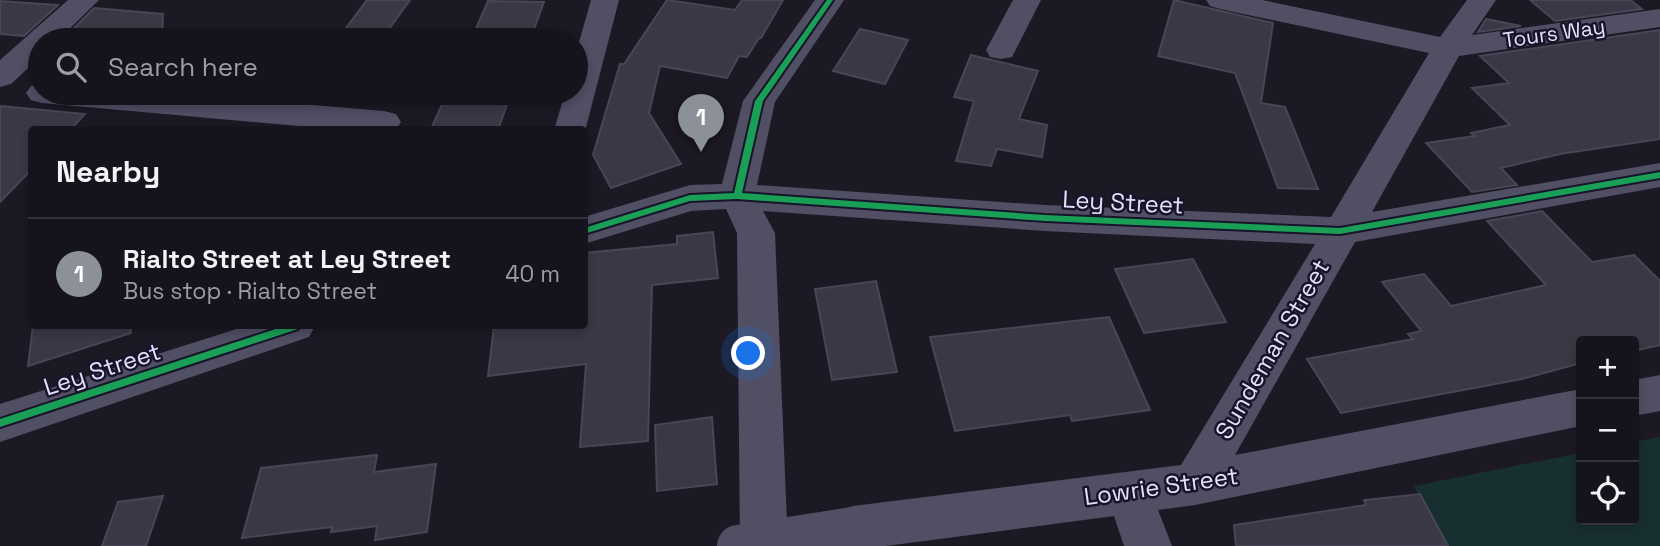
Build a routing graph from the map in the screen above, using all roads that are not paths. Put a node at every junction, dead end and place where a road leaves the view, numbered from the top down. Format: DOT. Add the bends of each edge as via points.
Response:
graph roads {
  1 [pos="85,0"];
  2 [pos="605,0"];
  3 [pos="830,0"];
  4 [pos="1027,0"];
  5 [pos="1220,0"];
  6 [pos="1482,0"];
  7 [pos="1660,18"];
  8 [pos="54,28"];
  9 [pos="1448,48"];
  10 [pos="1002,50"];
  11 [pos="28,51"];
  12 [pos="588,65"];
  13 [pos="0,77"];
  14 [pos="0,89"];
  15 [pos="28,92"];
  16 [pos="183,105"];
  17 [pos="578,105"];
  18 [pos="384,122"];
  19 [pos="572,126"];
  20 [pos="1660,175"];
  21 [pos="737,196"];
  22 [pos="588,230"];
  23 [pos="1340,232"];
  24 [pos="286,329"];
  25 [pos="1660,393"];
  26 [pos="1639,397"];
  27 [pos="1576,409"];
  28 [pos="0,423"];
  29 [pos="1195,484"];
  30 [pos="1128,491"];
  31 [pos="738,546"];
  32 [pos="764,546"];
  33 [pos="1148,546"];
  1 -- 8 [label="street"];
  2 -- 12 [label="street"];
  3 -- 21 [label="street" via="758,101"];
  4 -- 10 [label="street"];
  5 -- 9 [label="street, Tours Way"];
  6 -- 9 [label="street, Sundeman Street"];
  7 -- 9 [label="street, Tours Way"];
  9 -- 23 [label="street, Sundeman Street"];
  11 -- 13 [label="street"];
  14 -- 15 [label="street"];
  16 -- 18 [label="street"];
  17 -- 19 [label="street"];
  20 -- 23 [label="street, Ley Street"];
  21 -- 22 [label="street, Ley Street" via="690,198"];
  21 -- 23 [label="street, Ley Street" via="1045,218"];
  21 -- 32 [label="street" via="756,233"];
  23 -- 29 [label="street, Sundeman Street"];
  24 -- 28 [label="street, Ley Street"];
  25 -- 26 [label="street"];
  27 -- 29 [label="street, Lowrie Street"];
  29 -- 30 [label="street, Lowrie Street"];
  30 -- 31 [label="street, Lowrie Street, bridge"];
  30 -- 33 [label="street"];
}
